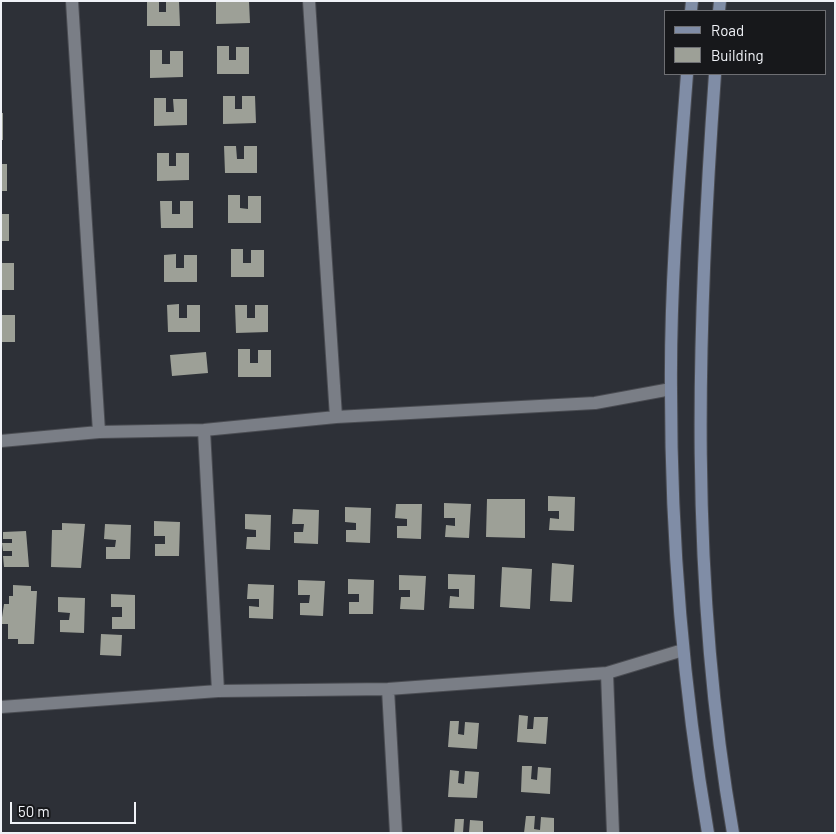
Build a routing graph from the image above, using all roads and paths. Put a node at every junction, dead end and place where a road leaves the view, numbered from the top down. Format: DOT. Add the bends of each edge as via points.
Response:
graph roads {
  1 [pos="72,1"];
  2 [pos="309,1"];
  3 [pos="687,75"];
  4 [pos="715,75"];
  5 [pos="671,389"];
  6 [pos="336,417"];
  7 [pos="204,430"];
  8 [pos="99,432"];
  9 [pos="1,441"];
  10 [pos="683,650"];
  11 [pos="606,673"];
  12 [pos="388,689"];
  13 [pos="218,691"];
  14 [pos="1,707"];
  15 [pos="396,833"];
  16 [pos="613,833"];
  17 [pos="708,833"];
  18 [pos="733,833"];
  1 -- 8 [label="street"];
  2 -- 6 [label="street"];
  3 -- 5 [label="main road" via="675,236"];
  4 -- 18 [label="main road" via="699,358 700,477 709,644"];
  5 -- 6 [label="street" via="595,402"];
  5 -- 10 [label="main road" via="672,480"];
  6 -- 7 [label="street"];
  7 -- 8 [label="street"];
  7 -- 13 [label="street"];
  8 -- 9 [label="street"];
  10 -- 11 [label="street"];
  10 -- 17 [label="main road"];
  11 -- 12 [label="street"];
  11 -- 16 [label="street"];
  12 -- 13 [label="street"];
  12 -- 15 [label="street"];
  13 -- 14 [label="street"];
}
